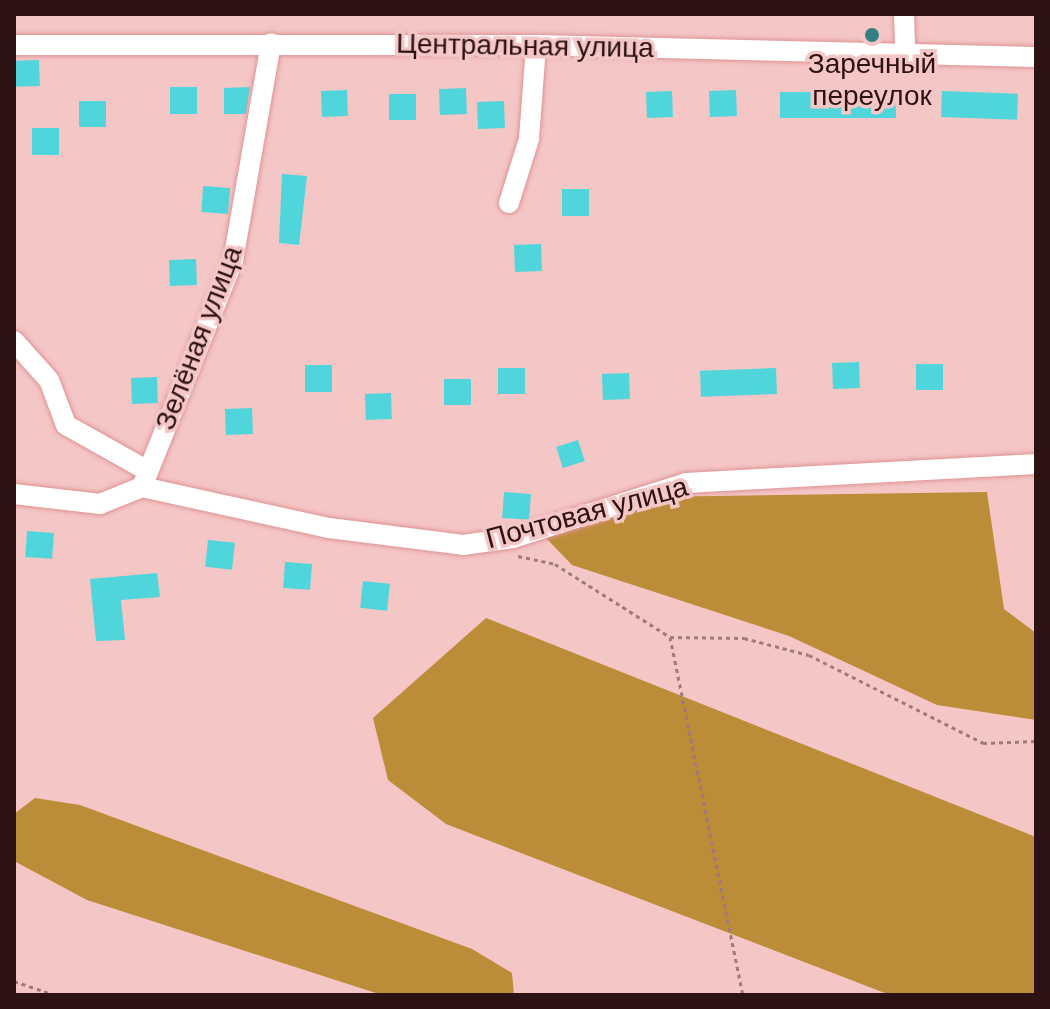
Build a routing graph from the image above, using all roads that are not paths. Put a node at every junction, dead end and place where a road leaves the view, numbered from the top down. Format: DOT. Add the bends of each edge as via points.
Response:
graph roads {
  1 [pos="904,14"];
  2 [pos="271,43"];
  3 [pos="14,45"];
  4 [pos="536,45"];
  5 [pos="905,51"];
  6 [pos="1036,57"];
  7 [pos="509,203"];
  8 [pos="14,341"];
  9 [pos="1036,464"];
  10 [pos="145,479"];
  11 [pos="14,494"];
  1 -- 5 [label="street"];
  2 -- 3 [label="street, Центральная улица"];
  2 -- 4 [label="street, Центральная улица"];
  2 -- 10 [label="street, Зелёная улица" via="233,261"];
  4 -- 5 [label="street, Центральная улица"];
  4 -- 7 [label="street" via="529,139"];
  5 -- 6 [label="street, Центральная улица"];
  8 -- 10 [label="street, Почтовая улица" via="49,380 66,425"];
  9 -- 10 [label="street, Почтовая улица" via="686,483 513,538 463,545 329,528"];
  10 -- 11 [label="street" via="100,504"];
}
